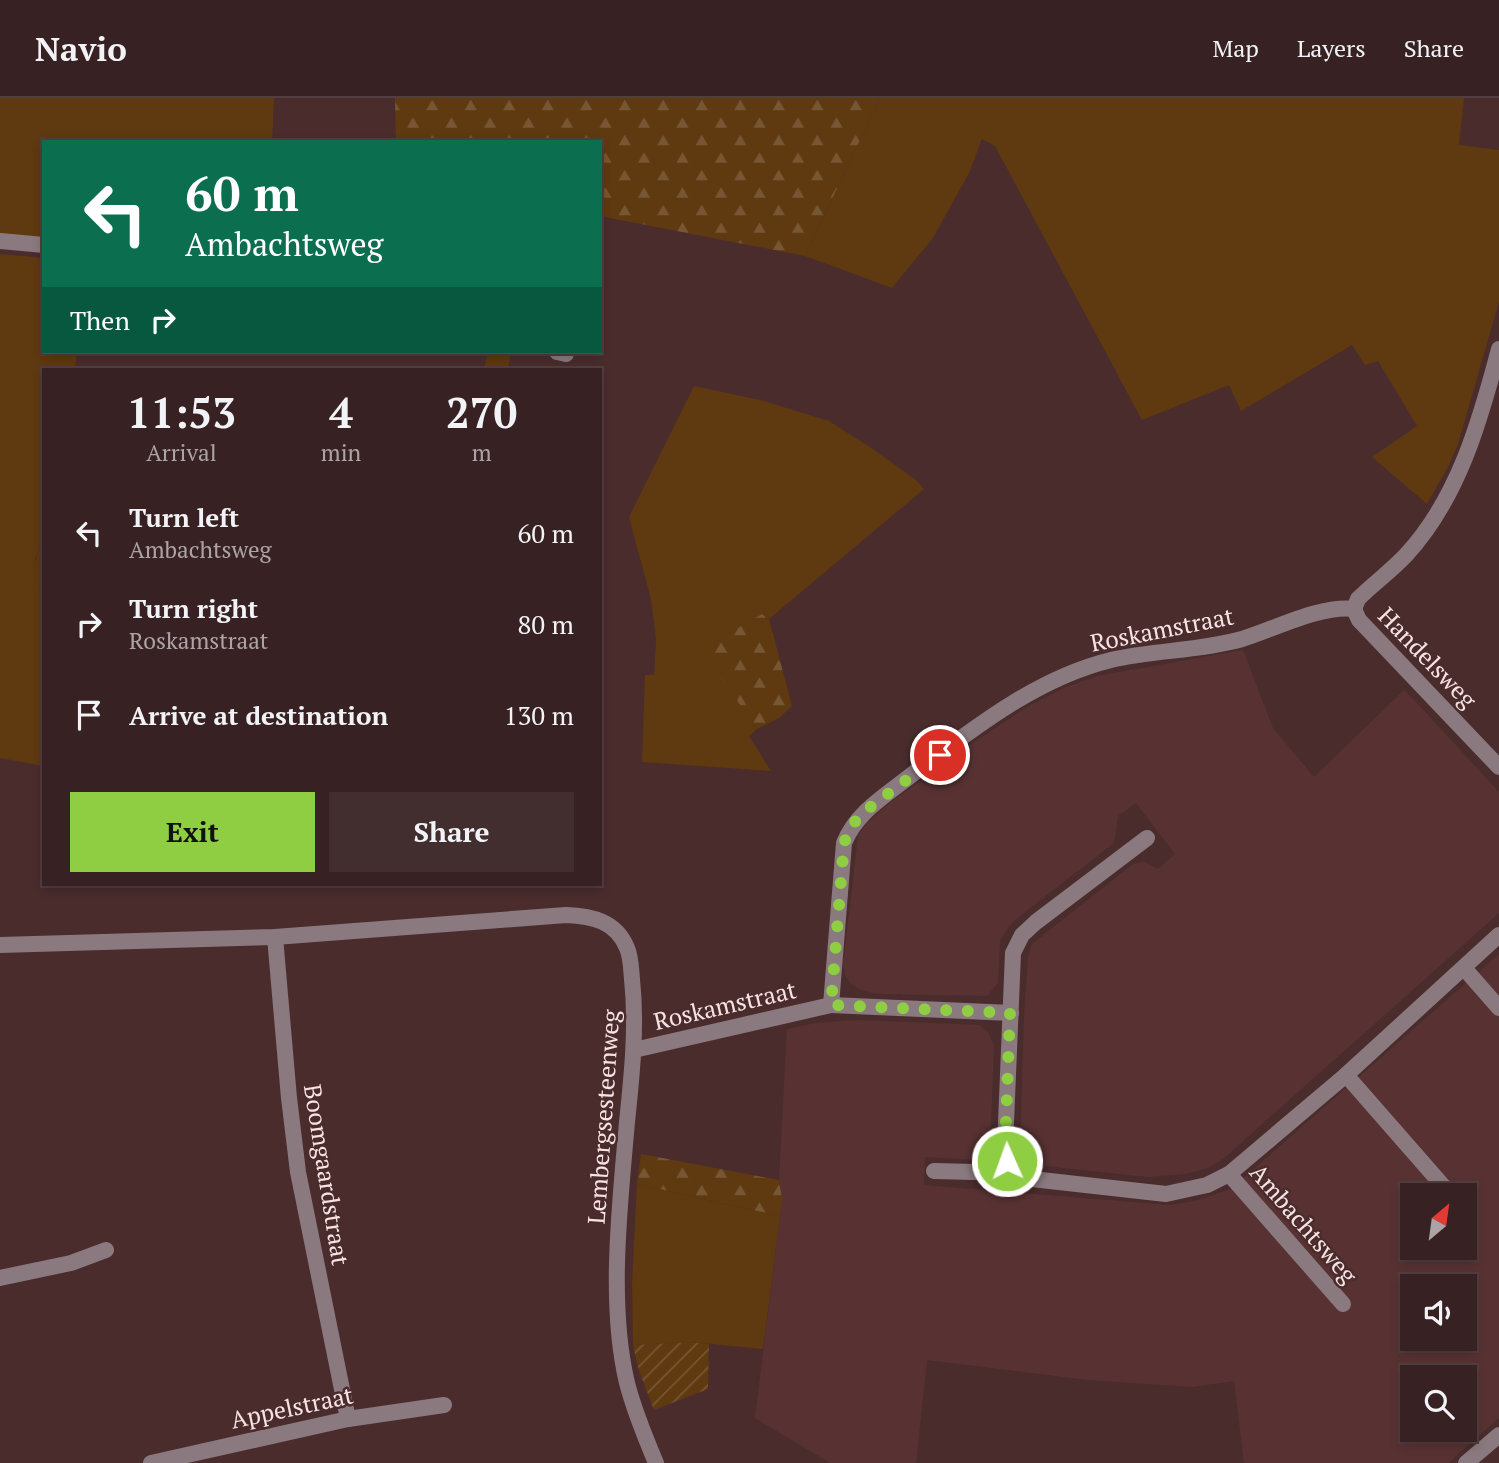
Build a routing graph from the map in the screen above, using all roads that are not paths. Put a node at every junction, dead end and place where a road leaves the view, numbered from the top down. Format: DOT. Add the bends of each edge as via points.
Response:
graph roads {
  1 [pos="0,241"];
  2 [pos="42,245"];
  3 [pos="1499,349"];
  4 [pos="1354,609"];
  5 [pos="1499,766"];
  6 [pos="1147,838"];
  7 [pos="1499,935"];
  8 [pos="275,937"];
  9 [pos="0,945"];
  10 [pos="1464,968"];
  11 [pos="831,1005"];
  12 [pos="1499,1008"];
  13 [pos="1010,1013"];
  14 [pos="634,1050"];
  15 [pos="1346,1075"];
  16 [pos="934,1171"];
  17 [pos="1014,1173"];
  18 [pos="1229,1174"];
  19 [pos="1440,1183"];
  20 [pos="106,1250"];
  21 [pos="0,1278"];
  22 [pos="1343,1304"];
  23 [pos="444,1405"];
  24 [pos="348,1419"];
  25 [pos="1499,1435"];
  26 [pos="151,1463"];
  27 [pos="656,1463"];
  28 [pos="1466,1463"];
  1 -- 2 [label="street"];
  3 -- 4 [label="street" via="1472,440 1449,493 1407,554 1358,599"];
  4 -- 5 [label="street, Handelsweg" via="1359,620"];
  4 -- 11 [label="street, Roskamstraat" via="1342,607 1241,639 1087,668 1020,699 922,767 861,814 844,843"];
  6 -- 13 [label="street" via="1022,935 1013,953"];
  7 -- 10 [label="street, Ambachtsweg"];
  8 -- 9 [label="street, Lembergsesteenweg"];
  8 -- 14 [label="street, Lembergsesteenweg" via="566,915 593,918 610,924 629,951"];
  8 -- 24 [label="street, Boomgaardstraat" via="298,1171"];
  10 -- 12 [label="street"];
  10 -- 15 [label="street, Ambachtsweg"];
  11 -- 13 [label="street"];
  11 -- 14 [label="street, Roskamstraat"];
  13 -- 17 [label="street" via="1005,1147"];
  14 -- 27 [label="street, Lembergsesteenweg" via="617,1280 627,1382"];
  15 -- 18 [label="street, Ambachtsweg"];
  15 -- 19 [label="street"];
  16 -- 17 [label="street, Ambachtsweg"];
  17 -- 18 [label="street, Ambachtsweg" via="1039,1181 1166,1195"];
  18 -- 22 [label="street, Ambachtsweg"];
  20 -- 21 [label="street" via="71,1263"];
  23 -- 24 [label="street, Appelstraat"];
  24 -- 26 [label="street, Appelstraat"];
  25 -- 28 [label="street"];
}
